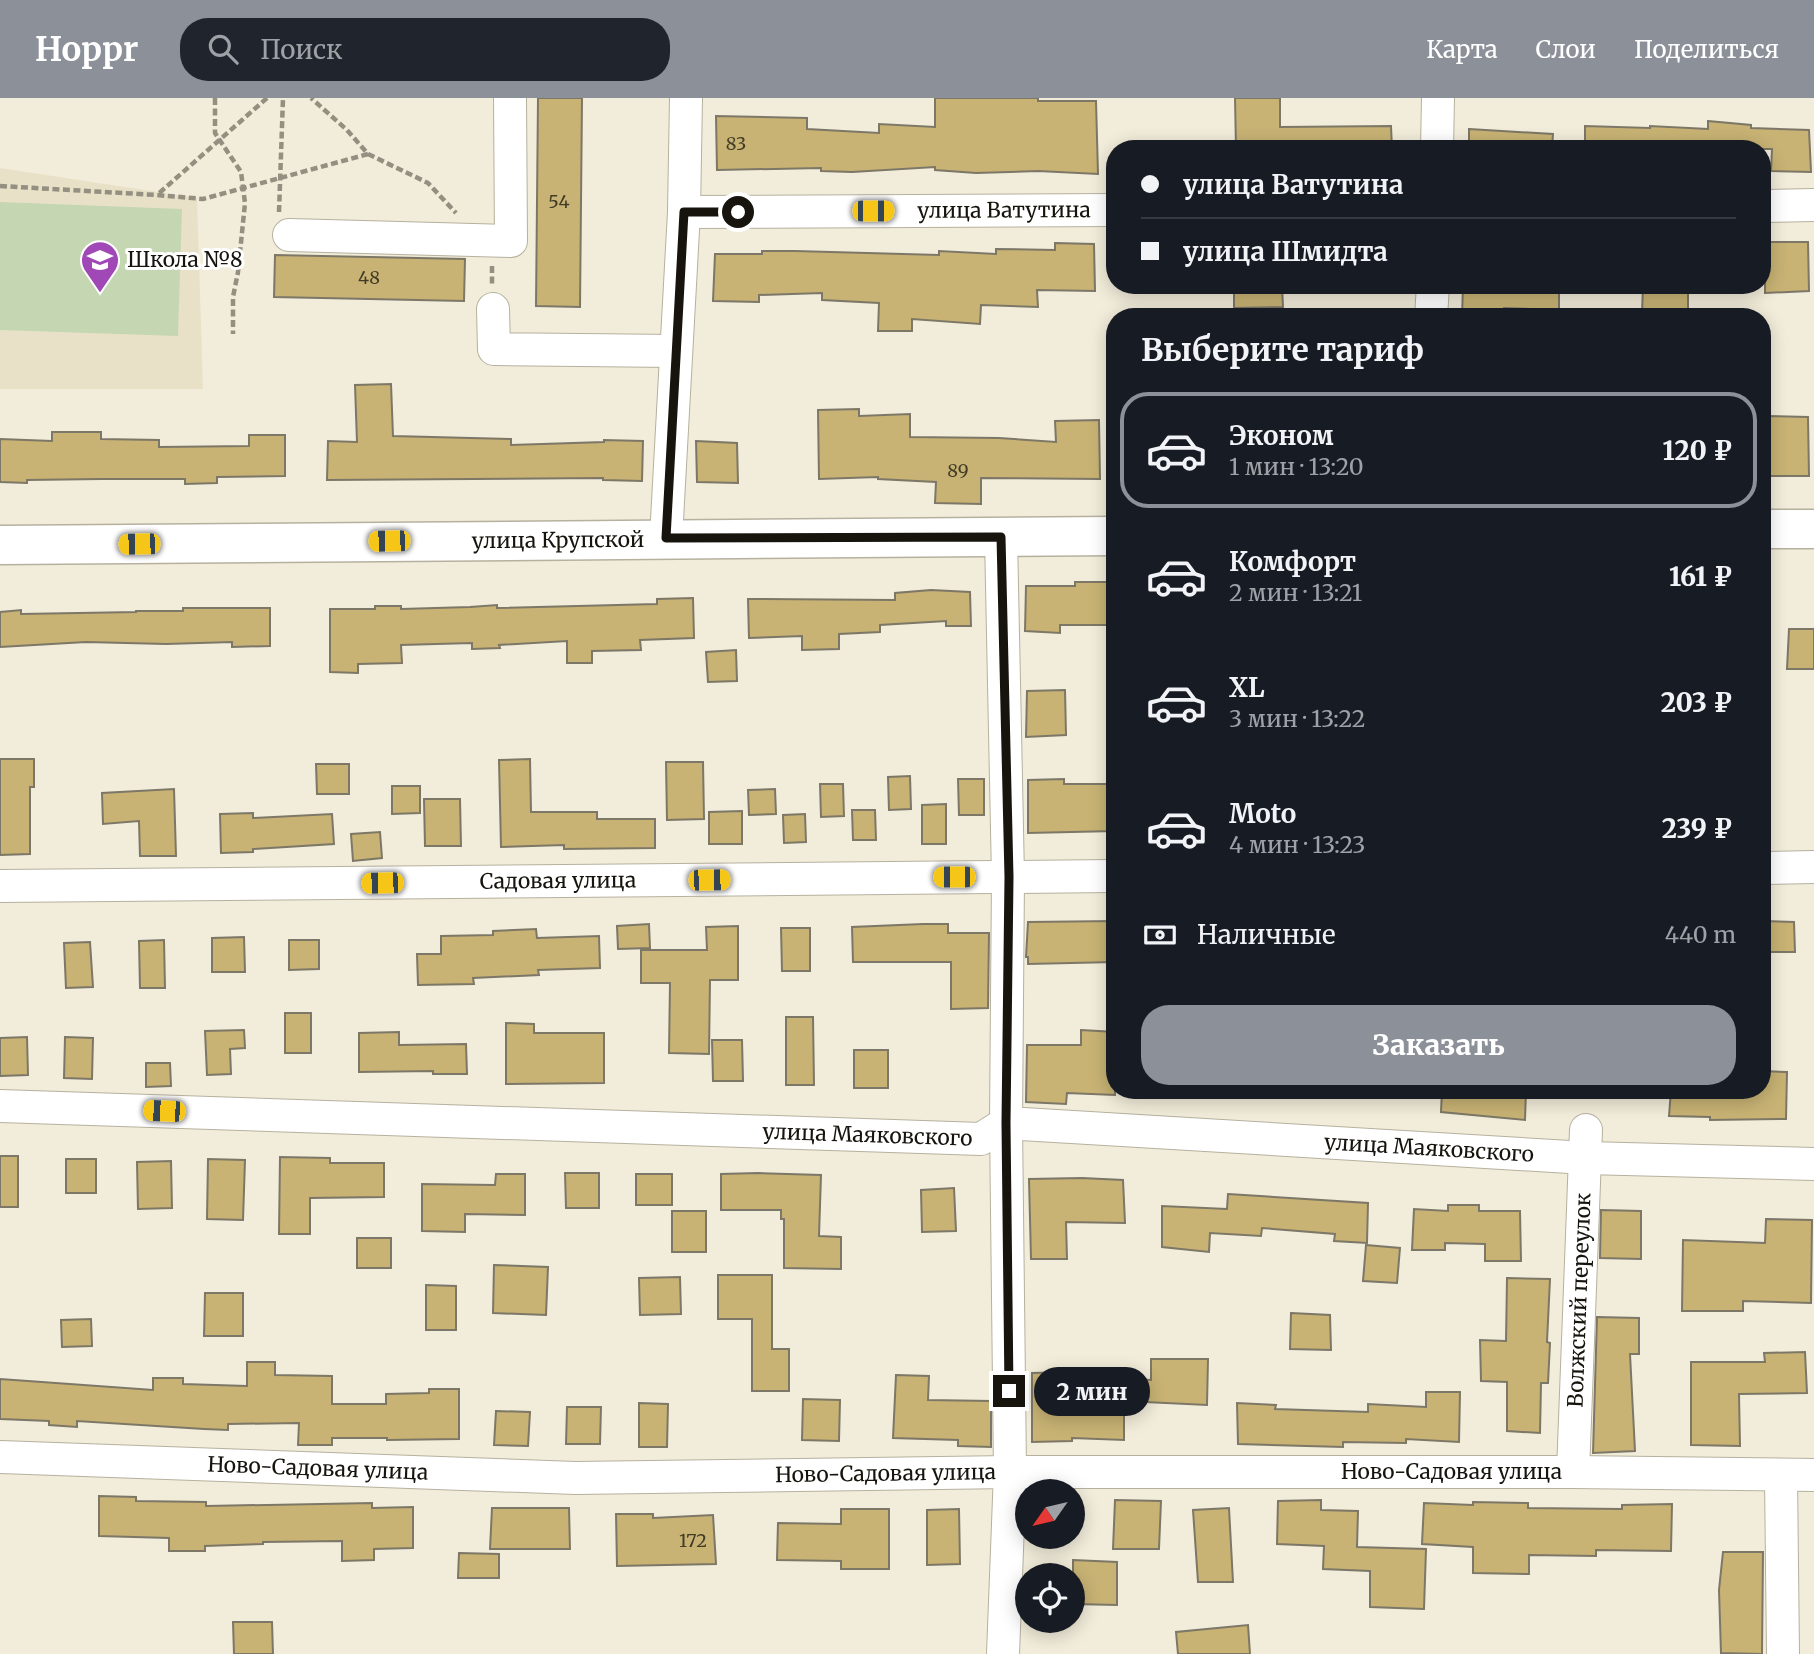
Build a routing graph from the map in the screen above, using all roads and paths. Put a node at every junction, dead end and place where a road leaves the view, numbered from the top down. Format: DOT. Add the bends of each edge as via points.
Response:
graph roads {
  1 [pos="215,98"];
  2 [pos="267,98"];
  3 [pos="283,98"];
  4 [pos="311,98"];
  5 [pos="510,98"];
  6 [pos="686,98"];
  7 [pos="1438,98"];
  8 [pos="220,140"];
  9 [pos="1437,140"];
  10 [pos="368,154"];
  11 [pos="280,178"];
  12 [pos="0,186"];
  13 [pos="243,189"];
  14 [pos="157,195"];
  15 [pos="1814,205"];
  16 [pos="1771,206"];
  17 [pos="1106,210"];
  18 [pos="684,212"];
  19 [pos="289,235"];
  20 [pos="481,240"];
  21 [pos="493,309"];
  22 [pos="233,334"];
  23 [pos="677,351"];
  24 [pos="1771,529"];
  25 [pos="1814,529"];
  26 [pos="1106,536"];
  27 [pos="1001,537"];
  28 [pos="666,538"];
  29 [pos="0,545"];
  30 [pos="1814,867"];
  31 [pos="1771,868"];
  32 [pos="1106,876"];
  33 [pos="1009,877"];
  34 [pos="0,886"];
  35 [pos="0,1105"];
  36 [pos="1006,1123"];
  37 [pos="1586,1144"];
  38 [pos="1814,1164"];
  39 [pos="0,1457"];
  40 [pos="1010,1472"];
  41 [pos="1573,1472"];
  42 [pos="1814,1475"];
  43 [pos="1781,1476"];
  44 [pos="1003,1654"];
  45 [pos="1783,1654"];
  1 -- 8 [label="path" via="215,133"];
  2 -- 8 [label="path"];
  3 -- 11 [label="path"];
  4 -- 10 [label="path"];
  5 -- 20 [label="street" via="511,241"];
  6 -- 18 [label="street"];
  7 -- 9 [label="street"];
  8 -- 13 [label="path" via="240,172"];
  8 -- 14 [label="path"];
  10 -- 11 [label="path"];
  10 -- 20 [label="path" via="428,183"];
  11 -- 13 [label="path"];
  11 -- 19 [label="path" via="278,234"];
  12 -- 14 [label="path"];
  13 -- 14 [label="path" via="203,199"];
  13 -- 22 [label="path"];
  15 -- 16 [label="street"];
  17 -- 18 [label="street, улица Ватутина"];
  18 -- 23 [label="street"];
  19 -- 20 [label="street"];
  20 -- 21 [label="path"];
  21 -- 23 [label="street" via="494,349"];
  23 -- 28 [label="street"];
  24 -- 25 [label="main road"];
  26 -- 27 [label="main road, улица Крупской"];
  27 -- 28 [label="main road, улица Крупской"];
  27 -- 33 [label="street"];
  28 -- 29 [label="main road, улица Крупской"];
  30 -- 31 [label="street"];
  32 -- 33 [label="street, Садовая улица"];
  33 -- 34 [label="street, Садовая улица"];
  33 -- 36 [label="street"];
  35 -- 36 [label="street, улица Маяковского" via="981,1139"];
  36 -- 37 [label="street, улица Маяковского"];
  36 -- 40 [label="street"];
  37 -- 38 [label="street, улица Маяковского"];
  37 -- 41 [label="street, Волжский переулок"];
  39 -- 40 [label="street, Ново-Садовая улица" via="575,1478"];
  40 -- 41 [label="street, Ново-Садовая улица"];
  40 -- 44 [label="street"];
  41 -- 43 [label="street, Ново-Садовая улица"];
  42 -- 43 [label="street, Ново-Садовая улица"];
  43 -- 45 [label="street"];
}
